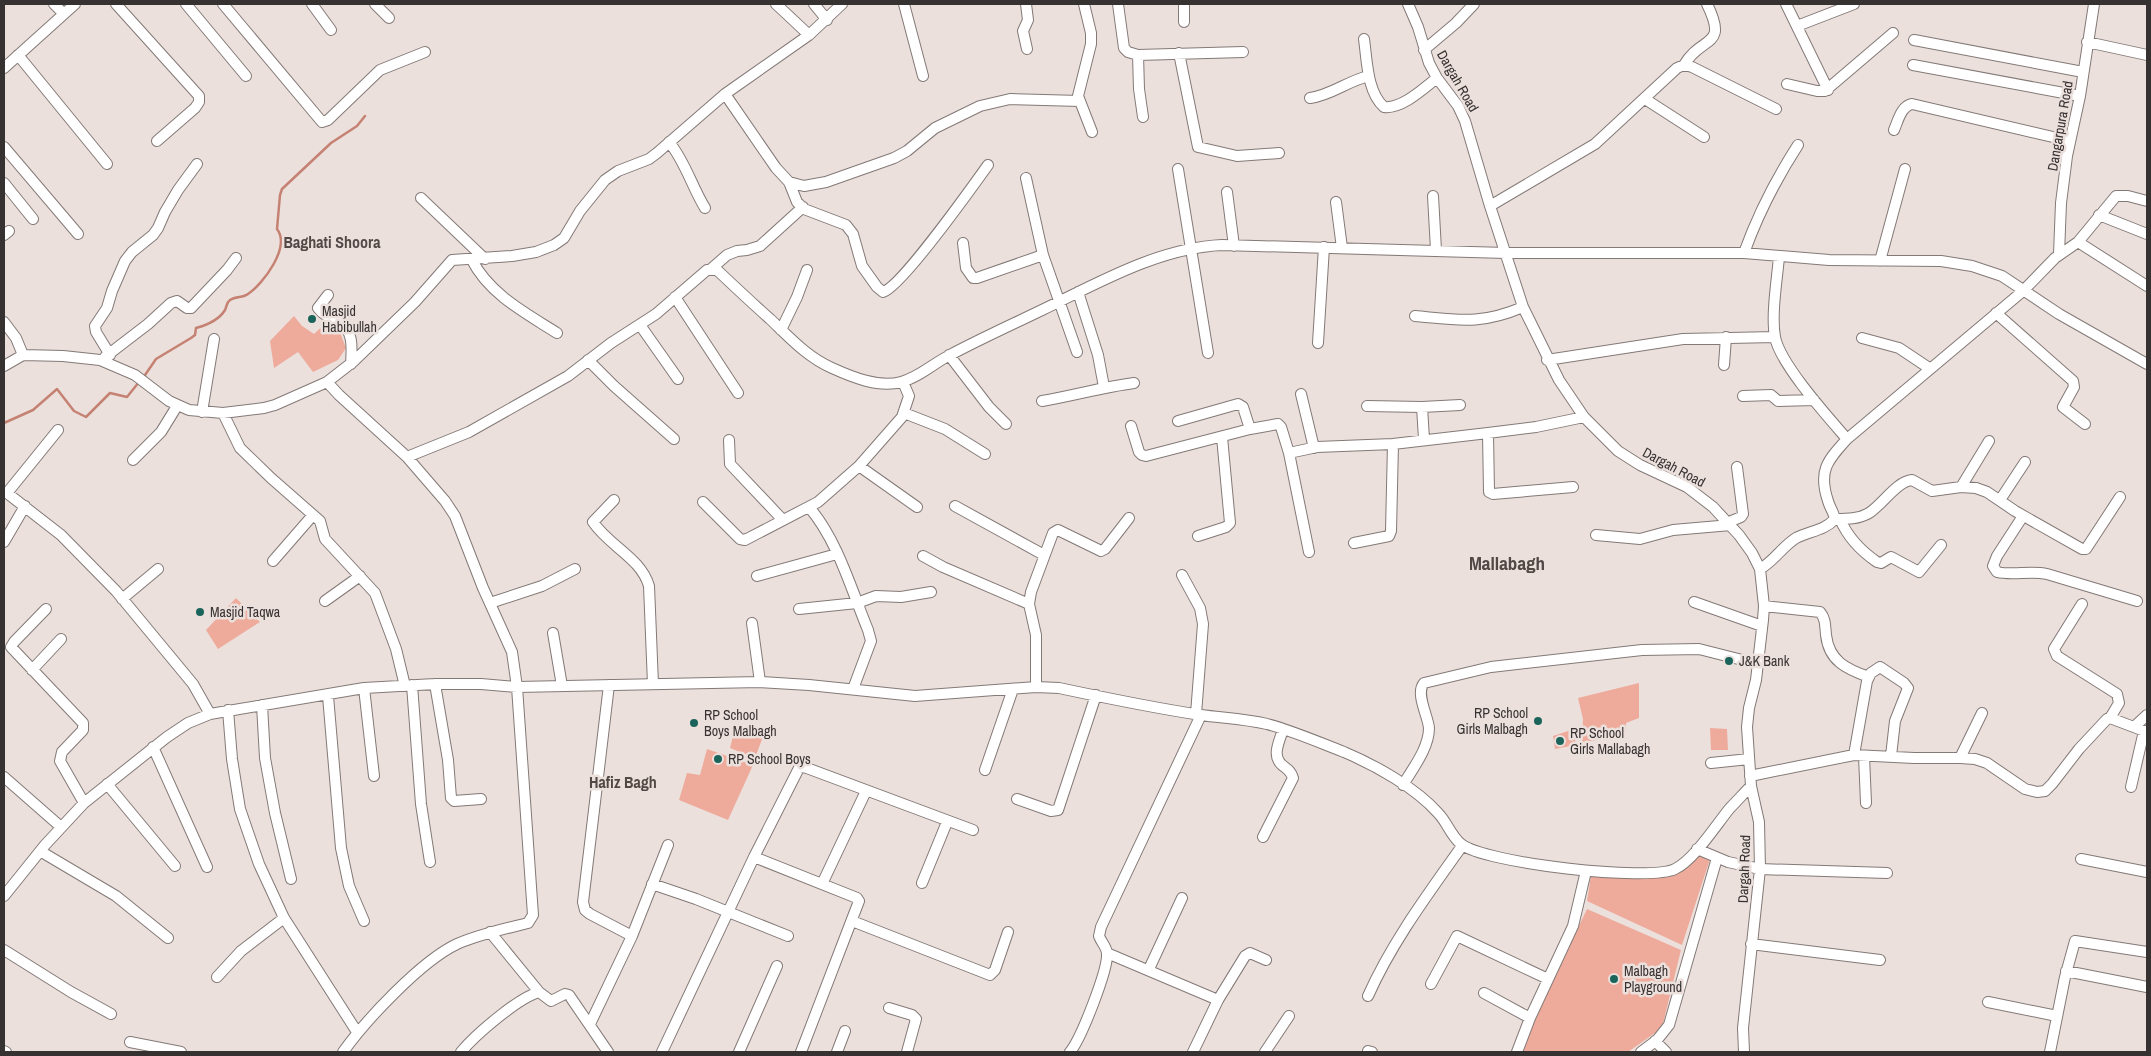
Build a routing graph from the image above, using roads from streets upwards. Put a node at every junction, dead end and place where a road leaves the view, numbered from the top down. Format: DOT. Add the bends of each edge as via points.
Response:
graph roads {
  1 [pos="54,4"];
  2 [pos="75,4"];
  3 [pos="116,4"];
  4 [pos="186,4"];
  5 [pos="223,4"];
  6 [pos="312,4"];
  7 [pos="375,4"];
  8 [pos="776,4"];
  9 [pos="814,4"];
  10 [pos="842,4"];
  11 [pos="904,4"];
  12 [pos="1026,4"];
  13 [pos="1084,4"];
  14 [pos="1118,4"];
  15 [pos="1184,4"];
  16 [pos="1408,4"];
  17 [pos="1474,4"];
  18 [pos="1707,4"];
  19 [pos="1786,4"];
  20 [pos="1854,4"];
  21 [pos="2094,4"];
  22 [pos="64,14"];
  23 [pos="389,18"];
  24 [pos="827,20"];
  25 [pos="1184,22"];
  26 [pos="1797,26"];
  27 [pos="331,30"];
  28 [pos="1893,33"];
  29 [pos="809,35"];
  30 [pos="1364,39"];
  31 [pos="1914,40"];
  32 [pos="2087,42"];
  33 [pos="1027,49"];
  34 [pos="1424,50"];
  35 [pos="425,52"];
  36 [pos="1242,52"];
  37 [pos="1179,54"];
  38 [pos="18,55"];
  39 [pos="1138,55"];
  40 [pos="2147,55"];
  41 [pos="1913,65"];
  42 [pos="1684,66"];
  43 [pos="4,68"];
  44 [pos="2083,72"];
  45 [pos="246,76"];
  46 [pos="923,76"];
  47 [pos="1369,76"];
  48 [pos="1437,78"];
  49 [pos="1787,84"];
  50 [pos="1828,90"];
  51 [pos="725,94"];
  52 [pos="2080,96"];
  53 [pos="1310,98"];
  54 [pos="1645,99"];
  55 [pos="1080,101"];
  56 [pos="1776,109"];
  57 [pos="1143,117"];
  58 [pos="1894,130"];
  59 [pos="1092,132"];
  60 [pos="1704,137"];
  61 [pos="157,141"];
  62 [pos="2070,141"];
  63 [pos="669,142"];
  64 [pos="1798,144"];
  65 [pos="4,147"];
  66 [pos="1279,152"];
  67 [pos="107,164"];
  68 [pos="197,164"];
  69 [pos="988,166"];
  70 [pos="1178,169"];
  71 [pos="1905,169"];
  72 [pos="1026,178"];
  73 [pos="789,182"];
  74 [pos="4,183"];
  75 [pos="1227,192"];
  76 [pos="1433,196"];
  77 [pos="421,198"];
  78 [pos="2147,201"];
  79 [pos="1336,202"];
  80 [pos="1490,206"];
  81 [pos="803,207"];
  82 [pos="705,208"];
  83 [pos="2099,216"];
  84 [pos="33,220"];
  85 [pos="78,234"];
  86 [pos="2147,234"];
  87 [pos="2078,242"];
  88 [pos="964,243"];
  89 [pos="1234,246"];
  90 [pos="1324,247"];
  91 [pos="1342,248"];
  92 [pos="1191,249"];
  93 [pos="1436,250"];
  94 [pos="1506,253"];
  95 [pos="1744,253"];
  96 [pos="2059,254"];
  97 [pos="1043,255"];
  98 [pos="1779,257"];
  99 [pos="236,258"];
  100 [pos="485,259"];
  101 [pos="472,260"];
  102 [pos="1880,261"];
  103 [pos="711,268"];
  104 [pos="808,270"];
  105 [pos="2147,286"];
  106 [pos="2023,291"];
  107 [pos="1078,292"];
  108 [pos="328,295"];
  109 [pos="675,297"];
  110 [pos="1058,302"];
  111 [pos="1523,307"];
  112 [pos="1996,313"];
  113 [pos="1415,316"];
  114 [pos="4,322"];
  115 [pos="640,325"];
  116 [pos="781,330"];
  117 [pos="557,333"];
  118 [pos="1726,337"];
  119 [pos="1775,337"];
  120 [pos="1862,338"];
  121 [pos="214,339"];
  122 [pos="1318,343"];
  123 [pos="1077,352"];
  124 [pos="1208,353"];
  125 [pos="110,354"];
  126 [pos="23,355"];
  127 [pos="949,355"];
  128 [pos="100,360"];
  129 [pos="588,360"];
  130 [pos="1547,360"];
  131 [pos="351,364"];
  132 [pos="2147,364"];
  133 [pos="1724,365"];
  134 [pos="4,366"];
  135 [pos="1929,368"];
  136 [pos="678,380"];
  137 [pos="327,382"];
  138 [pos="903,382"];
  139 [pos="1134,383"];
  140 [pos="1104,387"];
  141 [pos="738,393"];
  142 [pos="1301,394"];
  143 [pos="1743,396"];
  144 [pos="1814,400"];
  145 [pos="1042,401"];
  146 [pos="1460,405"];
  147 [pos="177,406"];
  148 [pos="1367,406"];
  149 [pos="1422,407"];
  150 [pos="202,412"];
  151 [pos="223,413"];
  152 [pos="904,414"];
  153 [pos="1584,417"];
  154 [pos="1178,421"];
  155 [pos="1006,424"];
  156 [pos="2085,424"];
  157 [pos="1131,426"];
  158 [pos="1250,429"];
  159 [pos="58,430"];
  160 [pos="1488,433"];
  161 [pos="1222,437"];
  162 [pos="674,439"];
  163 [pos="1424,439"];
  164 [pos="1847,439"];
  165 [pos="729,440"];
  166 [pos="1989,441"];
  167 [pos="1393,444"];
  168 [pos="1314,448"];
  169 [pos="1289,453"];
  170 [pos="985,454"];
  171 [pos="408,457"];
  172 [pos="133,460"];
  173 [pos="2025,462"];
  174 [pos="860,466"];
  175 [pos="1737,467"];
  176 [pos="1961,487"];
  177 [pos="1573,488"];
  178 [pos="2120,497"];
  179 [pos="614,500"];
  180 [pos="2000,500"];
  181 [pos="703,502"];
  182 [pos="25,506"];
  183 [pos="955,506"];
  184 [pos="809,507"];
  185 [pos="917,507"];
  186 [pos="313,515"];
  187 [pos="2023,516"];
  188 [pos="1129,518"];
  189 [pos="782,519"];
  190 [pos="1838,520"];
  191 [pos="1730,523"];
  192 [pos="1596,535"];
  193 [pos="1198,536"];
  194 [pos="4,542"];
  195 [pos="1354,543"];
  196 [pos="1942,545"];
  197 [pos="1309,552"];
  198 [pos="837,554"];
  199 [pos="1044,555"];
  200 [pos="923,556"];
  201 [pos="273,561"];
  202 [pos="158,569"];
  203 [pos="575,569"];
  204 [pos="1760,569"];
  205 [pos="1182,575"];
  206 [pos="360,576"];
  207 [pos="757,576"];
  208 [pos="931,592"];
  209 [pos="122,599"];
  210 [pos="324,601"];
  211 [pos="2137,601"];
  212 [pos="857,602"];
  213 [pos="1694,602"];
  214 [pos="490,603"];
  215 [pos="1029,604"];
  216 [pos="2082,604"];
  217 [pos="1764,606"];
  218 [pos="46,608"];
  219 [pos="799,610"];
  220 [pos="752,624"];
  221 [pos="1762,626"];
  222 [pos="553,633"];
  223 [pos="61,639"];
  224 [pos="1758,664"];
  225 [pos="32,670"];
  226 [pos="1869,677"];
  227 [pos="760,682"];
  228 [pos="435,684"];
  229 [pos="653,684"];
  230 [pos="609,685"];
  231 [pos="408,686"];
  232 [pos="562,686"];
  233 [pos="517,687"];
  234 [pos="1036,687"];
  235 [pos="364,688"];
  236 [pos="853,689"];
  237 [pos="1013,689"];
  238 [pos="328,696"];
  239 [pos="1096,696"];
  240 [pos="262,705"];
  241 [pos="228,710"];
  242 [pos="1982,712"];
  243 [pos="210,714"];
  244 [pos="1199,714"];
  245 [pos="2147,715"];
  246 [pos="2110,718"];
  247 [pos="1283,729"];
  248 [pos="2142,730"];
  249 [pos="153,747"];
  250 [pos="1859,755"];
  251 [pos="1891,756"];
  252 [pos="1960,758"];
  253 [pos="1749,759"];
  254 [pos="1711,763"];
  255 [pos="985,770"];
  256 [pos="374,776"];
  257 [pos="4,777"];
  258 [pos="1751,781"];
  259 [pos="107,784"];
  260 [pos="1403,785"];
  261 [pos="2131,787"];
  262 [pos="866,790"];
  263 [pos="1018,798"];
  264 [pos="481,799"];
  265 [pos="84,803"];
  266 [pos="1866,803"];
  267 [pos="947,822"];
  268 [pos="62,826"];
  269 [pos="973,830"];
  270 [pos="1263,837"];
  271 [pos="668,845"];
  272 [pos="1462,846"];
  273 [pos="1697,849"];
  274 [pos="40,851"];
  275 [pos="754,857"];
  276 [pos="1717,858"];
  277 [pos="2081,859"];
  278 [pos="430,862"];
  279 [pos="175,866"];
  280 [pos="208,867"];
  281 [pos="1760,869"];
  282 [pos="1586,871"];
  283 [pos="2147,872"];
  284 [pos="1887,873"];
  285 [pos="290,879"];
  286 [pos="922,883"];
  287 [pos="652,884"];
  288 [pos="822,884"];
  289 [pos="4,896"];
  290 [pos="1182,898"];
  291 [pos="728,912"];
  292 [pos="284,918"];
  293 [pos="364,920"];
  294 [pos="852,921"];
  295 [pos="490,932"];
  296 [pos="1008,932"];
  297 [pos="632,936"];
  298 [pos="788,936"];
  299 [pos="168,938"];
  300 [pos="1751,944"];
  301 [pos="4,950"];
  302 [pos="2147,952"];
  303 [pos="1107,953"];
  304 [pos="1266,960"];
  305 [pos="1880,960"];
  306 [pos="778,966"];
  307 [pos="1149,969"];
  308 [pos="2066,971"];
  309 [pos="217,977"];
  310 [pos="1548,979"];
  311 [pos="1431,984"];
  312 [pos="2147,987"];
  313 [pos="539,992"];
  314 [pos="1484,993"];
  315 [pos="1368,996"];
  316 [pos="1218,1000"];
  317 [pos="1988,1002"];
  318 [pos="889,1008"];
  319 [pos="111,1014"];
  320 [pos="1289,1016"];
  321 [pos="2056,1016"];
  322 [pos="1530,1018"];
  323 [pos="590,1024"];
  324 [pos="845,1031"];
  325 [pos="357,1032"];
  326 [pos="1655,1041"];
  327 [pos="130,1042"];
  328 [pos="181,1052"];
  329 [pos="343,1052"];
  330 [pos="461,1052"];
  331 [pos="608,1052"];
  332 [pos="662,1052"];
  333 [pos="739,1052"];
  334 [pos="801,1052"];
  335 [pos="838,1052"];
  336 [pos="907,1052"];
  337 [pos="1070,1052"];
  338 [pos="1193,1052"];
  339 [pos="1265,1052"];
  340 [pos="1517,1052"];
  341 [pos="1641,1052"];
  342 [pos="1666,1052"];
  343 [pos="1744,1052"];
  344 [pos="2050,1052"];
  1 -- 22 [label="street"];
  2 -- 22 [label="street"];
  3 -- 61 [label="street" via="199,96 195,108"];
  4 -- 45 [label="street"];
  5 -- 35 [label="street" via="322,122 328,120 380,70"];
  6 -- 27 [label="street"];
  7 -- 23 [label="street"];
  8 -- 29 [label="street"];
  9 -- 24 [label="street"];
  10 -- 24 [label="street"];
  11 -- 46 [label="street"];
  12 -- 33 [label="street" via="1028,20 1023,31"];
  13 -- 55 [label="street" via="1091,44 1079,92"];
  14 -- 39 [label="street" via="1124,48"];
  15 -- 25 [label="street"];
  16 -- 34 [label="street, Dargah Road"];
  17 -- 34 [label="street"];
  18 -- 42 [label="street" via="1716,31"];
  19 -- 26 [label="street"];
  20 -- 26 [label="street"];
  21 -- 32 [label="street, Dangarpura Road"];
  22 -- 38 [label="street"];
  24 -- 29 [label="street"];
  26 -- 50 [label="street"];
  28 -- 50 [label="street"];
  29 -- 51 [label="street"];
  30 -- 47 [label="street"];
  31 -- 44 [label="street"];
  32 -- 40 [label="street"];
  32 -- 44 [label="street, Dangarpura Road"];
  34 -- 48 [label="street, Dargah Road"];
  36 -- 37 [label="street"];
  37 -- 39 [label="street"];
  37 -- 66 [label="street" via="1198,147 1237,156"];
  38 -- 43 [label="street"];
  38 -- 67 [label="street"];
  39 -- 57 [label="street"];
  41 -- 52 [label="street"];
  42 -- 54 [label="street" via="1677,68"];
  42 -- 56 [label="street"];
  44 -- 52 [label="street, Dangarpura Road"];
  47 -- 48 [label="street" via="1384,107 1395,106"];
  47 -- 53 [label="street" via="1353,79 1322,96"];
  48 -- 80 [label="street, Dargah Road" via="1466,121"];
  49 -- 50 [label="street" via="1817,91"];
  51 -- 63 [label="street"];
  51 -- 73 [label="street"];
  52 -- 62 [label="street, Dangarpura Road"];
  54 -- 60 [label="street"];
  54 -- 80 [label="street" via="1596,144"];
  55 -- 59 [label="street"];
  55 -- 73 [label="street" via="1010,99 980,106 935,128 894,158 826,182 804,186"];
  58 -- 62 [label="street" via="1903,109 1912,104"];
  62 -- 96 [label="street, Dangarpura Road" via="2061,203"];
  63 -- 82 [label="street" via="680,156"];
  63 -- 100 [label="street" via="649,158 605,180 584,205 564,238 554,245 536,252"];
  64 -- 95 [label="street" via="1757,218"];
  65 -- 85 [label="street"];
  68 -- 125 [label="street" via="178,190 153,236 132,252 121,268 107,308 95,326"];
  69 -- 81 [label="street" via="926,248 893,286 883,292 862,266 853,234 846,225"];
  70 -- 92 [label="street"];
  71 -- 102 [label="street"];
  72 -- 97 [label="street"];
  73 -- 81 [label="street" via="797,202"];
  74 -- 84 [label="street"];
  75 -- 89 [label="street"];
  76 -- 93 [label="street"];
  77 -- 100 [label="street"];
  78 -- 83 [label="street" via="2116,196"];
  79 -- 91 [label="street"];
  80 -- 94 [label="street, Dargah Road"];
  81 -- 103 [label="street" via="760,246 737,250"];
  83 -- 86 [label="street"];
  83 -- 87 [label="street"];
  87 -- 96 [label="street"];
  87 -- 105 [label="street"];
  88 -- 97 [label="street" via="966,268 973,278"];
  89 -- 90 [label="street"];
  89 -- 92 [label="street"];
  90 -- 91 [label="street"];
  90 -- 122 [label="street"];
  91 -- 93 [label="street"];
  92 -- 107 [label="street" via="1157,258"];
  92 -- 124 [label="street"];
  93 -- 94 [label="street"];
  94 -- 95 [label="street"];
  94 -- 111 [label="street, Dargah Road"];
  95 -- 98 [label="street"];
  96 -- 106 [label="street"];
  97 -- 110 [label="street"];
  98 -- 102 [label="street"];
  98 -- 119 [label="street"];
  99 -- 125 [label="street" via="191,308 177,301 171,302"];
  100 -- 101 [label="street"];
  101 -- 117 [label="street" via="484,279 505,298"];
  101 -- 131 [label="street" via="452,260 415,302"];
  102 -- 106 [label="street" via="1941,261 1972,266 2002,276"];
  103 -- 109 [label="street"];
  103 -- 116 [label="street"];
  104 -- 116 [label="street"];
  106 -- 112 [label="street"];
  106 -- 132 [label="street"];
  107 -- 110 [label="street"];
  107 -- 140 [label="street" via="1098,355"];
  108 -- 131 [label="street" via="318,308 347,330 352,347"];
  109 -- 115 [label="street"];
  109 -- 141 [label="street"];
  110 -- 123 [label="street"];
  110 -- 127 [label="street"];
  111 -- 113 [label="street" via="1475,321"];
  111 -- 130 [label="street, Dargah Road"];
  112 -- 135 [label="street"];
  112 -- 156 [label="street" via="2073,380 2074,387 2063,407"];
  114 -- 126 [label="street"];
  115 -- 129 [label="street"];
  115 -- 136 [label="street"];
  116 -- 138 [label="street" via="830,367 880,383"];
  118 -- 119 [label="street"];
  118 -- 130 [label="street" via="1640,344"];
  118 -- 133 [label="street"];
  119 -- 144 [label="street"];
  120 -- 135 [label="street" via="1899,348"];
  121 -- 150 [label="street"];
  125 -- 128 [label="street"];
  126 -- 128 [label="street"];
  126 -- 134 [label="street"];
  127 -- 138 [label="street"];
  127 -- 155 [label="street"];
  128 -- 147 [label="street" via="118,366"];
  129 -- 162 [label="street"];
  129 -- 171 [label="street" via="568,376 470,432"];
  130 -- 153 [label="street, Dargah Road"];
  131 -- 137 [label="street"];
  135 -- 164 [label="street"];
  137 -- 151 [label="street" via="275,405"];
  137 -- 171 [label="street"];
  138 -- 152 [label="street" via="909,396"];
  139 -- 140 [label="street"];
  140 -- 145 [label="street" via="1080,395"];
  142 -- 168 [label="street"];
  143 -- 144 [label="street" via="1771,395 1778,401"];
  144 -- 164 [label="street"];
  146 -- 149 [label="street"];
  147 -- 150 [label="street"];
  147 -- 172 [label="street" via="161,432"];
  148 -- 149 [label="street"];
  149 -- 163 [label="street"];
  150 -- 151 [label="street"];
  151 -- 186 [label="street" via="240,448"];
  152 -- 170 [label="street" via="945,428"];
  152 -- 174 [label="street"];
  153 -- 160 [label="street"];
  153 -- 191 [label="street, Dargah Road" via="1618,451 1687,488"];
  154 -- 158 [label="street" via="1238,404 1243,407"];
  157 -- 161 [label="street" via="1142,455"];
  158 -- 161 [label="street"];
  158 -- 169 [label="street" via="1278,424"];
  159 -- 182 [label="street" via="8,490 10,496"];
  160 -- 163 [label="street"];
  160 -- 177 [label="street" via="1489,492"];
  161 -- 193 [label="street" via="1230,523"];
  163 -- 167 [label="street"];
  164 -- 190 [label="street" via="1823,472 1823,485"];
  165 -- 189 [label="street" via="730,464"];
  166 -- 176 [label="street"];
  167 -- 168 [label="street"];
  167 -- 195 [label="street" via="1391,531 1389,536"];
  168 -- 169 [label="street"];
  169 -- 197 [label="street"];
  171 -- 214 [label="street" via="455,516"];
  173 -- 180 [label="street"];
  174 -- 184 [label="street"];
  174 -- 185 [label="street"];
  175 -- 191 [label="street" via="1743,514"];
  176 -- 180 [label="street" via="1976,488"];
  176 -- 190 [label="street" via="1932,491 1908,480 1871,512"];
  178 -- 187 [label="street" via="2086,548 2082,549"];
  179 -- 229 [label="street" via="593,522 630,559 649,586"];
  180 -- 187 [label="street"];
  181 -- 189 [label="street" via="740,539 745,540"];
  182 -- 194 [label="street"];
  182 -- 209 [label="street" via="61,535"];
  183 -- 199 [label="street"];
  184 -- 189 [label="street"];
  184 -- 198 [label="street"];
  186 -- 201 [label="street"];
  186 -- 206 [label="street" via="322,526 324,539"];
  187 -- 211 [label="street" via="1997,556 1993,566 1997,572 2035,571"];
  188 -- 199 [label="street" via="1104,550 1058,530 1053,533"];
  190 -- 196 [label="street" via="1854,543 1881,563 1892,558 1919,572"];
  190 -- 204 [label="street" via="1794,540"];
  191 -- 192 [label="street" via="1673,530 1640,539"];
  191 -- 204 [label="street, Dargah Road"];
  198 -- 207 [label="street"];
  198 -- 212 [label="street"];
  199 -- 215 [label="street"];
  200 -- 215 [label="street"];
  202 -- 209 [label="street"];
  203 -- 214 [label="street" via="542,586"];
  204 -- 217 [label="street, Dargah Road"];
  205 -- 244 [label="street" via="1200,608 1203,624"];
  206 -- 210 [label="street"];
  206 -- 231 [label="street" via="375,593 383,610"];
  208 -- 212 [label="street" via="901,597 876,596"];
  209 -- 243 [label="street" via="193,684"];
  212 -- 219 [label="street"];
  212 -- 236 [label="street" via="871,642"];
  213 -- 221 [label="street"];
  214 -- 233 [label="street" via="512,652"];
  215 -- 234 [label="street" via="1036,635"];
  216 -- 246 [label="street" via="2054,649 2057,656 2117,694 2119,703"];
  217 -- 221 [label="street, Dargah Road"];
  217 -- 226 [label="street" via="1820,612 1824,616 1827,642 1836,661 1848,670"];
  218 -- 225 [label="street" via="11,647"];
  220 -- 227 [label="street"];
  221 -- 224 [label="street, Dargah Road"];
  222 -- 232 [label="street"];
  223 -- 225 [label="street"];
  224 -- 253 [label="street, Dargah Road" via="1747,727"];
  224 -- 260 [label="street" via="1700,649 1642,650 1491,667 1424,683 1421,690 1429,726 1428,738"];
  225 -- 265 [label="street" via="82,723 83,730 62,752 60,761"];
  226 -- 250 [label="street"];
  226 -- 251 [label="street" via="1880,667 1908,688 1895,721"];
  227 -- 229 [label="street"];
  227 -- 236 [label="street"];
  228 -- 231 [label="street"];
  228 -- 233 [label="street"];
  228 -- 264 [label="street" via="448,760 450,798 454,801"];
  229 -- 230 [label="street"];
  230 -- 232 [label="street"];
  230 -- 297 [label="street" via="583,902 590,914"];
  231 -- 235 [label="street"];
  231 -- 278 [label="street"];
  232 -- 233 [label="street"];
  233 -- 295 [label="street" via="533,915 528,923"];
  234 -- 237 [label="street"];
  234 -- 239 [label="street"];
  235 -- 238 [label="street"];
  235 -- 256 [label="street"];
  236 -- 237 [label="street" via="915,696"];
  237 -- 255 [label="street"];
  238 -- 240 [label="street"];
  238 -- 293 [label="street" via="341,848 349,886"];
  239 -- 244 [label="street"];
  239 -- 263 [label="street" via="1058,810 1051,811"];
  240 -- 241 [label="street"];
  240 -- 285 [label="street" via="265,758"];
  241 -- 243 [label="street"];
  241 -- 292 [label="street" via="240,809 259,864"];
  242 -- 252 [label="street"];
  243 -- 249 [label="street" via="188,723"];
  244 -- 247 [label="street" via="1244,719"];
  244 -- 303 [label="street" via="1174,777 1101,927 1099,936"];
  245 -- 248 [label="street"];
  246 -- 248 [label="street"];
  246 -- 252 [label="street" via="2045,791 2025,789 1987,763"];
  247 -- 260 [label="street" via="1347,754"];
  247 -- 270 [label="street" via="1276,756 1293,778"];
  248 -- 261 [label="street"];
  249 -- 259 [label="street"];
  249 -- 280 [label="street"];
  250 -- 251 [label="street"];
  250 -- 258 [label="street"];
  250 -- 266 [label="street"];
  251 -- 252 [label="street"];
  253 -- 254 [label="street"];
  253 -- 258 [label="street, Dargah Road"];
  257 -- 268 [label="street"];
  258 -- 273 [label="street"];
  258 -- 281 [label="street, Dargah Road" via="1759,822"];
  259 -- 265 [label="street"];
  259 -- 279 [label="street"];
  260 -- 272 [label="street" via="1440,814"];
  262 -- 267 [label="street"];
  262 -- 275 [label="street" via="804,767 799,768"];
  262 -- 288 [label="street"];
  265 -- 268 [label="street"];
  267 -- 269 [label="street"];
  267 -- 286 [label="street"];
  268 -- 274 [label="street"];
  271 -- 287 [label="street"];
  272 -- 282 [label="street" via="1504,860"];
  272 -- 315 [label="street" via="1381,966"];
  273 -- 276 [label="street"];
  273 -- 282 [label="street" via="1674,870"];
  274 -- 289 [label="street"];
  274 -- 299 [label="street" via="116,896"];
  275 -- 288 [label="street"];
  275 -- 291 [label="street"];
  276 -- 281 [label="street"];
  276 -- 326 [label="street" via="1672,1018 1665,1032"];
  277 -- 283 [label="street"];
  281 -- 284 [label="street"];
  281 -- 300 [label="street, Dargah Road"];
  282 -- 310 [label="street" via="1573,926"];
  287 -- 291 [label="street"];
  287 -- 297 [label="street"];
  288 -- 294 [label="street" via="857,898 859,904"];
  290 -- 307 [label="street"];
  291 -- 298 [label="street"];
  291 -- 332 [label="street"];
  292 -- 309 [label="street" via="241,951"];
  292 -- 325 [label="street"];
  294 -- 296 [label="street" via="990,975 995,970"];
  294 -- 334 [label="street"];
  295 -- 313 [label="street"];
  295 -- 325 [label="street" via="455,945 432,960"];
  297 -- 323 [label="street"];
  300 -- 305 [label="street"];
  300 -- 343 [label="street, Dargah Road" via="1743,1028"];
  301 -- 319 [label="street"];
  302 -- 308 [label="street" via="2075,940"];
  303 -- 307 [label="street"];
  303 -- 337 [label="street" via="1087,1021"];
  304 -- 316 [label="street" via="1250,953 1245,956"];
  306 -- 333 [label="street"];
  307 -- 316 [label="street"];
  308 -- 312 [label="street"];
  308 -- 321 [label="street"];
  310 -- 311 [label="street" via="1457,936"];
  310 -- 322 [label="street"];
  313 -- 323 [label="street" via="551,1001 567,994"];
  313 -- 330 [label="street" via="519,1002"];
  314 -- 322 [label="street"];
  316 -- 338 [label="street"];
  317 -- 321 [label="street"];
  318 -- 336 [label="street" via="916,1019"];
  320 -- 339 [label="street"];
  321 -- 344 [label="street"];
  322 -- 340 [label="street"];
  323 -- 331 [label="street"];
  324 -- 335 [label="street"];
  325 -- 329 [label="street"];
  326 -- 341 [label="street"];
  326 -- 342 [label="street"];
  327 -- 328 [label="street"];
}
